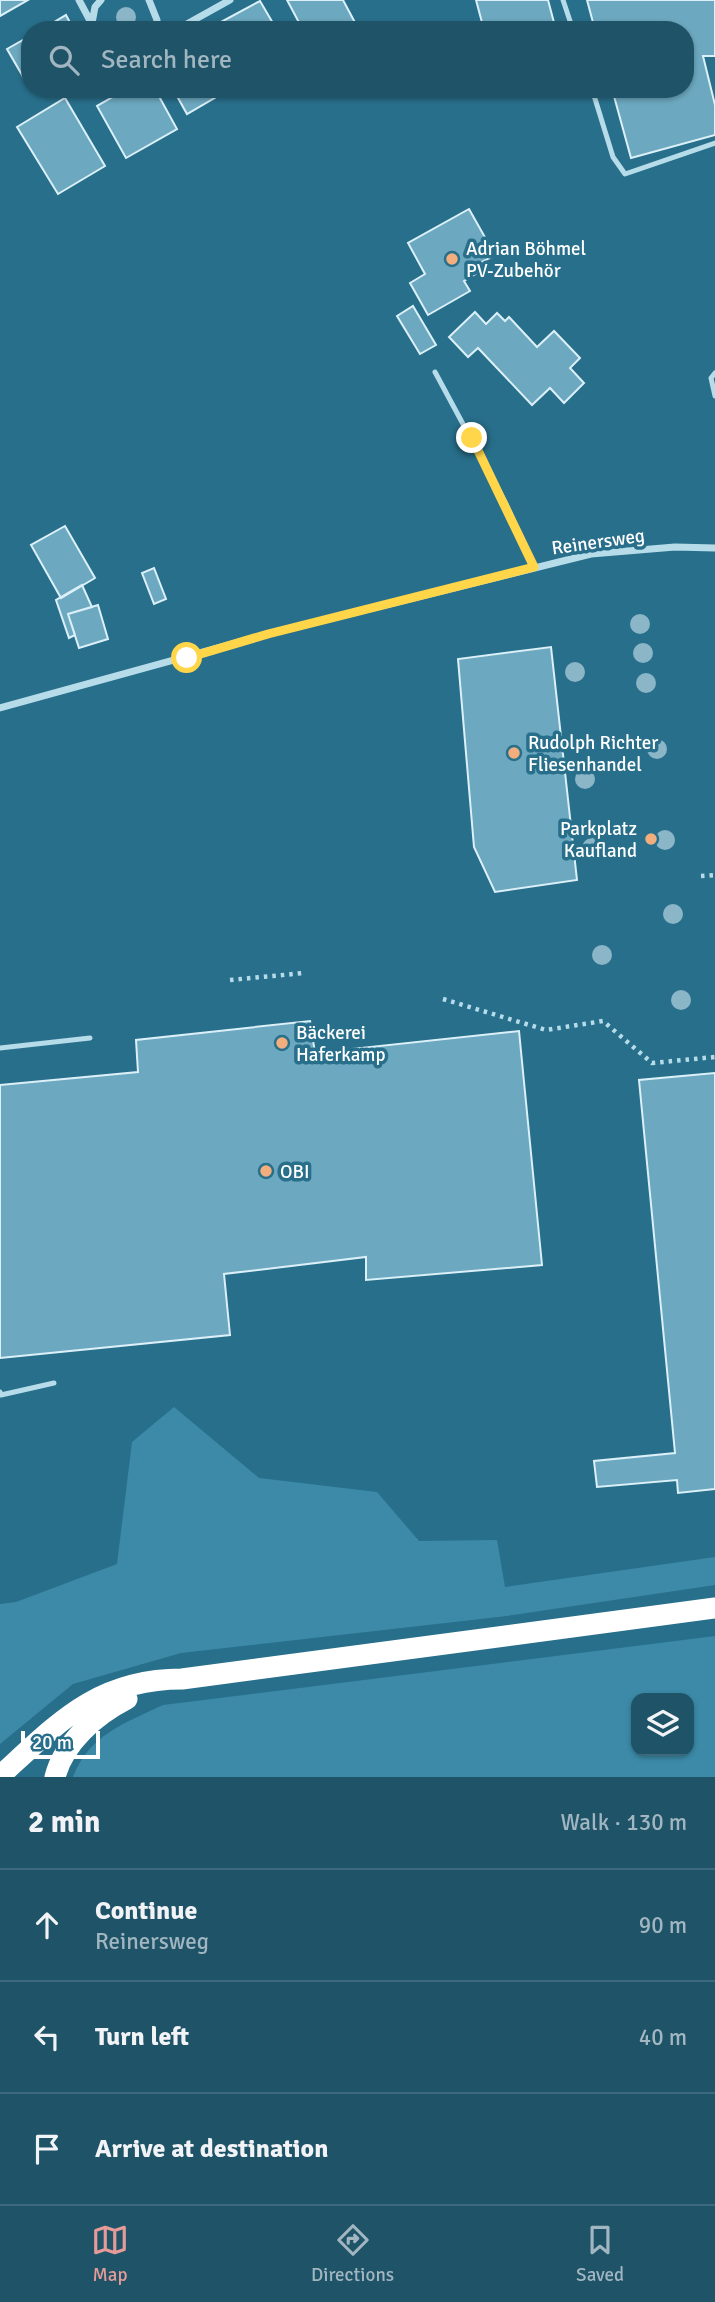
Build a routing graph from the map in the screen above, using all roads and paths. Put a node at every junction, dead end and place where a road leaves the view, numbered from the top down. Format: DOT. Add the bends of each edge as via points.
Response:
graph roads {
  1 [pos="79,0"];
  2 [pos="101,0"];
  3 [pos="149,0"];
  4 [pos="230,0"];
  5 [pos="563,0"];
  6 [pos="90,21"];
  7 [pos="94,21"];
  8 [pos="157,21"];
  9 [pos="192,21"];
  10 [pos="570,21"];
  11 [pos="595,98"];
  12 [pos="715,143"];
  13 [pos="435,372"];
  14 [pos="715,373"];
  15 [pos="715,396"];
  16 [pos="715,548"];
  17 [pos="534,567"];
  18 [pos="0,708"];
  19 [pos="715,875"];
  20 [pos="701,876"];
  21 [pos="304,973"];
  22 [pos="230,979"];
  23 [pos="443,999"];
  24 [pos="90,1038"];
  25 [pos="0,1048"];
  26 [pos="715,1057"];
  27 [pos="54,1384"];
  28 [pos="0,1392"];
  29 [pos="715,1608"];
  30 [pos="182,1679"];
  31 [pos="0,1776"];
  32 [pos="55,1777"];
  1 -- 6 [label="street"];
  2 -- 7 [label="street"];
  3 -- 8 [label="street"];
  4 -- 9 [label="street"];
  5 -- 10 [label="lane"];
  11 -- 12 [label="lane" via="613,157 625,174"];
  13 -- 17 [label="lane" via="506,503"];
  14 -- 15 [label="lane" via="711,378"];
  16 -- 17 [label="street, Reinersweg" via="618,551"];
  17 -- 18 [label="street, Reinersweg"];
  19 -- 20 [label="path"];
  21 -- 22 [label="path"];
  23 -- 26 [label="path" via="546,1030 603,1021 652,1063"];
  24 -- 25 [label="lane"];
  27 -- 28 [label="lane"];
  29 -- 30 [label="highway"];
  30 -- 31 [label="highway" via="128,1685 72,1710"];
  30 -- 32 [label="highway" via="107,1709 80,1733 58,1764"];
}
